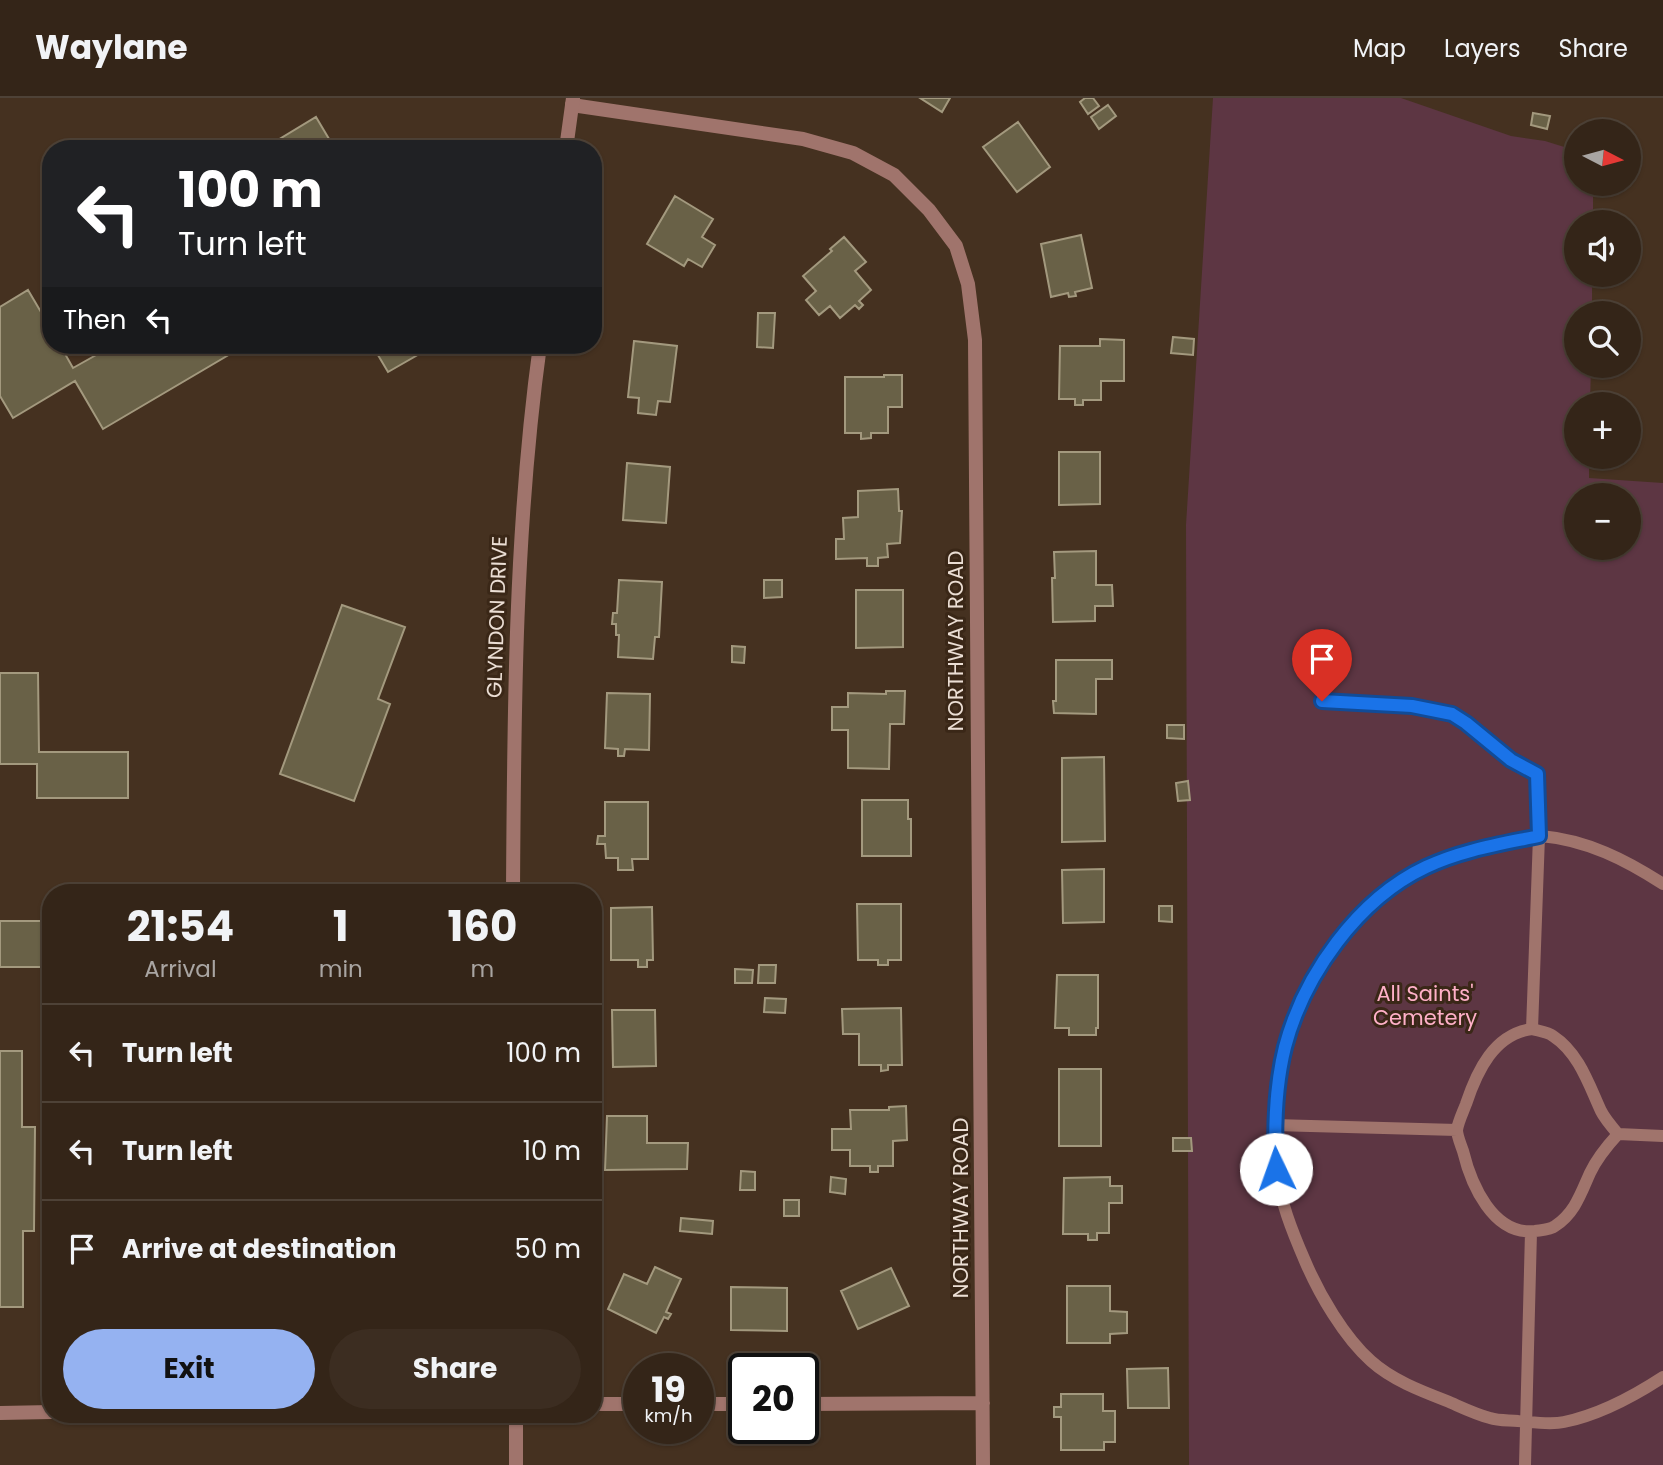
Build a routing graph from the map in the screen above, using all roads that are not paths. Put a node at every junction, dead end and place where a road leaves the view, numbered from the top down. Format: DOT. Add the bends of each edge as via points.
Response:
graph roads {
  1 [pos="572,102"];
  2 [pos="567,140"];
  3 [pos="539,354"];
  4 [pos="1322,701"];
  5 [pos="1539,836"];
  6 [pos="513,884"];
  7 [pos="1663,884"];
  8 [pos="1532,1028"];
  9 [pos="1274,1125"];
  10 [pos="1457,1130"];
  11 [pos="1618,1134"];
  12 [pos="1663,1136"];
  13 [pos="1531,1232"];
  14 [pos="1663,1377"];
  15 [pos="983,1403"];
  16 [pos="602,1404"];
  17 [pos="623,1404"];
  18 [pos="819,1404"];
  19 [pos="42,1412"];
  20 [pos="0,1413"];
  21 [pos="1526,1421"];
  22 [pos="516,1423"];
  23 [pos="516,1465"];
  24 [pos="984,1465"];
  25 [pos="1525,1465"];
  1 -- 2 [label="street"];
  1 -- 15 [label="street, NORTHWAY ROAD" via="803,139 853,153 894,175 956,246 968,284 975,340"];
  3 -- 6 [label="street, GLYNDON DRIVE" via="516,645"];
  4 -- 5 [label="lane" via="1452,714 1537,774"];
  5 -- 7 [label="lane" via="1600,849"];
  5 -- 8 [label="lane"];
  5 -- 9 [label="lane" via="1457,854 1424,868 1391,887 1354,922 1303,999 1285,1046"];
  8 -- 10 [label="lane" via="1502,1040 1486,1060 1472,1084"];
  8 -- 11 [label="lane" via="1552,1034 1579,1064 1602,1113"];
  9 -- 10 [label="lane"];
  9 -- 21 [label="lane" via="1276,1169 1288,1224 1335,1315 1371,1361 1412,1387 1491,1419"];
  10 -- 13 [label="lane" via="1468,1173 1481,1198 1513,1229"];
  11 -- 12 [label="lane"];
  11 -- 13 [label="lane" via="1602,1152 1568,1217 1552,1228"];
  13 -- 21 [label="lane"];
  14 -- 21 [label="lane" via="1612,1406 1563,1423"];
  15 -- 18 [label="street"];
  15 -- 24 [label="street, NORTHWAY ROAD"];
  16 -- 17 [label="street"];
  19 -- 20 [label="street"];
  21 -- 25 [label="lane"];
  22 -- 23 [label="street"];
}
